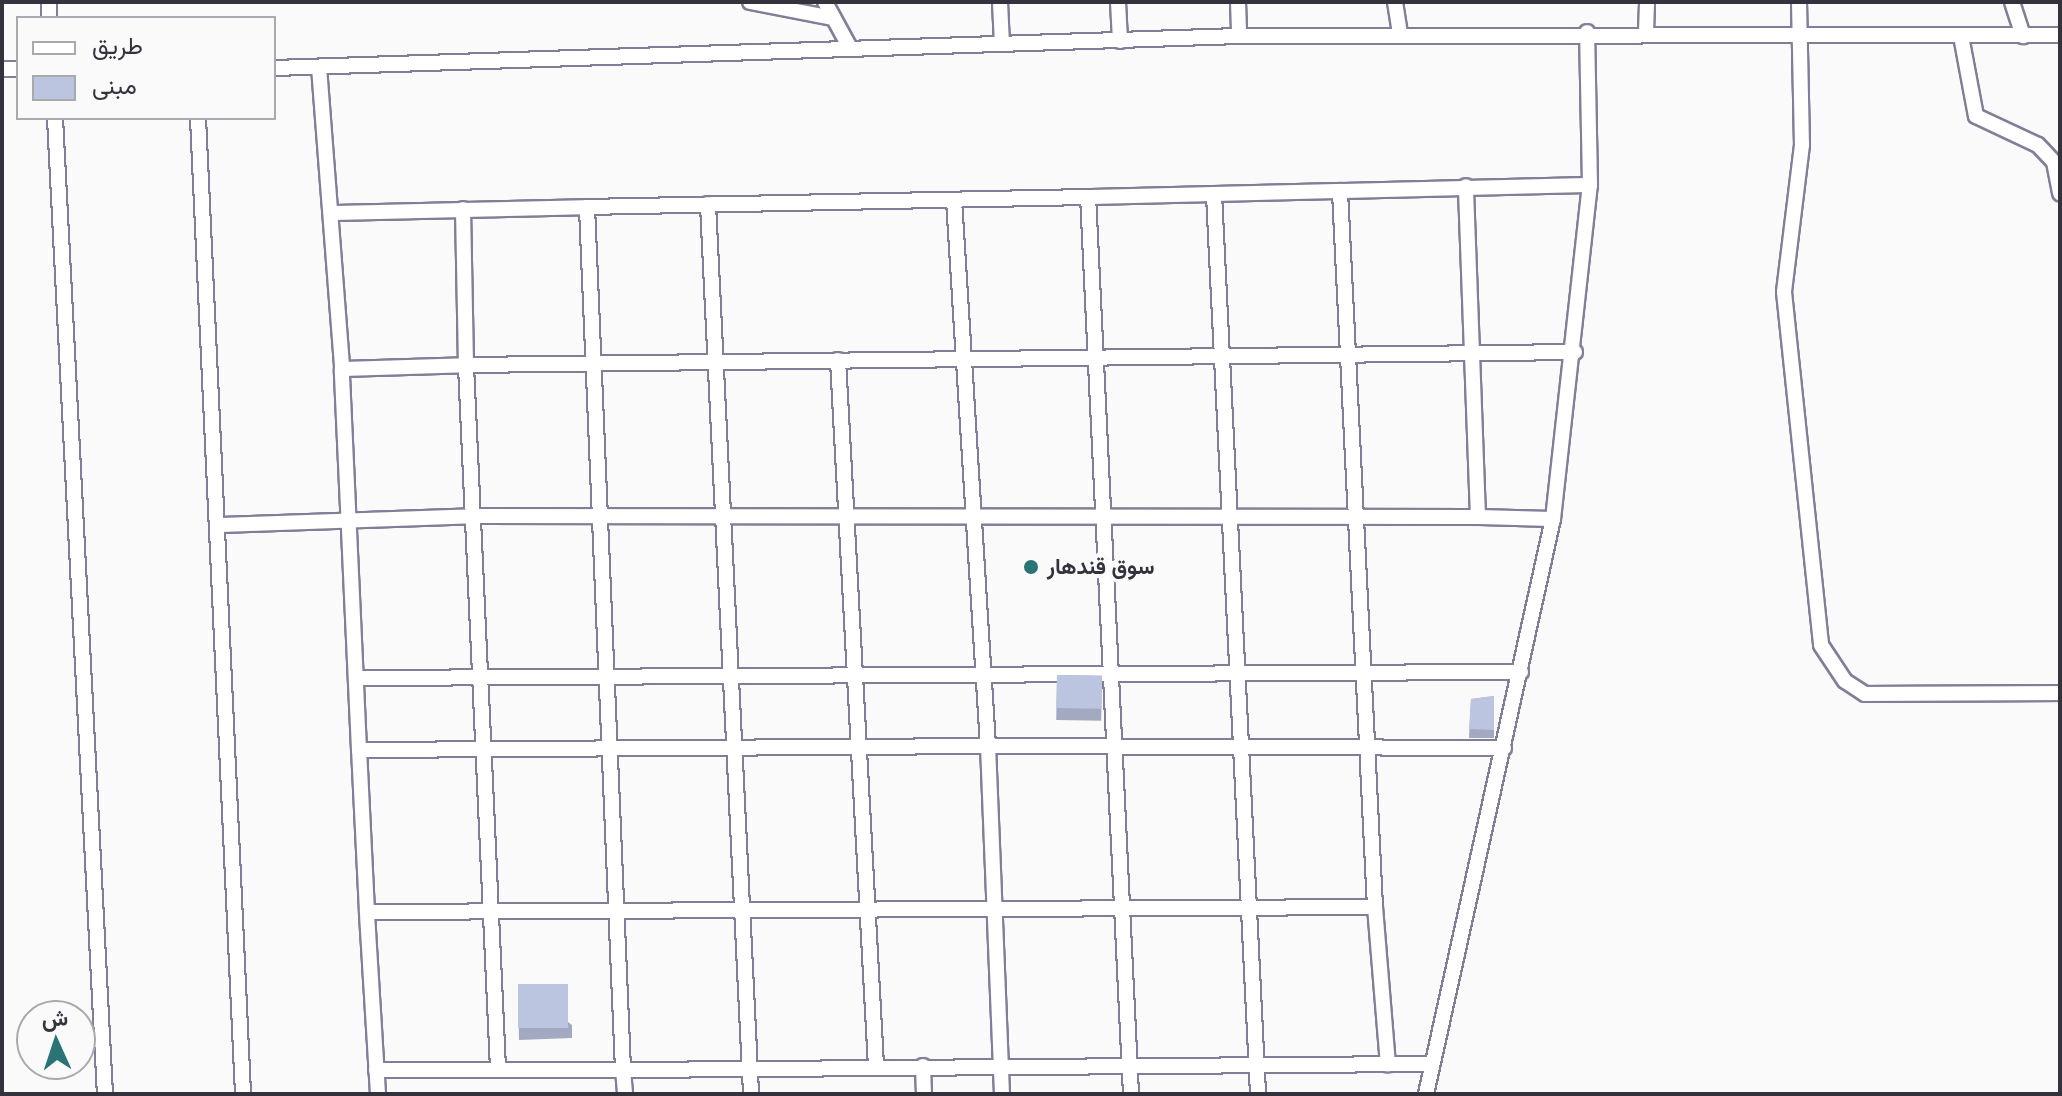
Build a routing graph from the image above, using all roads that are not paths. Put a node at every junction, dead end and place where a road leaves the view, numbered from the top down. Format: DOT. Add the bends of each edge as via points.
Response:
graph roads {
  1 [pos="750,2"];
  2 [pos="825,2"];
  3 [pos="1000,2"];
  4 [pos="1118,2"];
  5 [pos="1238,2"];
  6 [pos="1395,2"];
  7 [pos="1647,2"];
  8 [pos="1799,2"];
  9 [pos="2012,2"];
  10 [pos="833,18"];
  11 [pos="1587,32"];
  12 [pos="1646,32"];
  13 [pos="1400,33"];
  14 [pos="2060,35"];
  15 [pos="1239,36"];
  16 [pos="1798,36"];
  17 [pos="1961,36"];
  18 [pos="2023,36"];
  19 [pos="1120,41"];
  20 [pos="1002,44"];
  21 [pos="850,48"];
  22 [pos="319,67"];
  23 [pos="276,68"];
  24 [pos="55,120"];
  25 [pos="198,120"];
  26 [pos="1590,185"];
  27 [pos="1466,186"];
  28 [pos="1340,191"];
  29 [pos="2060,193"];
  30 [pos="1214,194"];
  31 [pos="1088,197"];
  32 [pos="954,200"];
  33 [pos="708,204"];
  34 [pos="587,207"];
  35 [pos="463,209"];
  36 [pos="331,213"];
  37 [pos="1575,352"];
  38 [pos="1476,353"];
  39 [pos="1222,354"];
  40 [pos="1350,354"];
  41 [pos="1096,356"];
  42 [pos="964,359"];
  43 [pos="838,360"];
  44 [pos="716,361"];
  45 [pos="466,365"];
  46 [pos="593,365"];
  47 [pos="342,369"];
  48 [pos="849,515"];
  49 [pos="974,515"];
  50 [pos="1102,515"];
  51 [pos="1232,515"];
  52 [pos="1357,515"];
  53 [pos="473,516"];
  54 [pos="722,516"];
  55 [pos="1478,517"];
  56 [pos="600,518"];
  57 [pos="1553,519"];
  58 [pos="349,521"];
  59 [pos="221,525"];
  60 [pos="1363,669"];
  61 [pos="1110,671"];
  62 [pos="1237,672"];
  63 [pos="1521,672"];
  64 [pos="984,673"];
  65 [pos="731,676"];
  66 [pos="608,677"];
  67 [pos="356,678"];
  68 [pos="856,678"];
  69 [pos="480,679"];
  70 [pos="2060,693"];
  71 [pos="735,745"];
  72 [pos="1240,745"];
  73 [pos="611,746"];
  74 [pos="988,746"];
  75 [pos="1114,746"];
  76 [pos="860,747"];
  77 [pos="1366,747"];
  78 [pos="1504,748"];
  79 [pos="484,749"];
  80 [pos="359,750"];
  81 [pos="1122,905"];
  82 [pos="868,906"];
  83 [pos="1249,906"];
  84 [pos="997,907"];
  85 [pos="1375,907"];
  86 [pos="744,909"];
  87 [pos="617,910"];
  88 [pos="367,912"];
  89 [pos="489,912"];
  90 [pos="1257,1064"];
  91 [pos="1388,1064"];
  92 [pos="1431,1064"];
  93 [pos="1131,1065"];
  94 [pos="876,1066"];
  95 [pos="923,1066"];
  96 [pos="1001,1067"];
  97 [pos="498,1068"];
  98 [pos="750,1069"];
  99 [pos="376,1070"];
  100 [pos="623,1070"];
  101 [pos="105,1094"];
  102 [pos="243,1094"];
  103 [pos="378,1094"];
  104 [pos="625,1094"];
  105 [pos="751,1094"];
  106 [pos="924,1094"];
  107 [pos="1002,1094"];
  108 [pos="1131,1094"];
  109 [pos="1258,1094"];
  110 [pos="1426,1094"];
  1 -- 10 [label="street"];
  2 -- 10 [label="street"];
  3 -- 20 [label="street"];
  4 -- 19 [label="street"];
  5 -- 15 [label="street"];
  6 -- 13 [label="street"];
  7 -- 12 [label="street"];
  8 -- 16 [label="street"];
  9 -- 18 [label="street"];
  10 -- 21 [label="street"];
  11 -- 12 [label="street"];
  11 -- 13 [label="street"];
  11 -- 26 [label="street"];
  12 -- 16 [label="street"];
  13 -- 15 [label="street"];
  14 -- 18 [label="street"];
  15 -- 19 [label="street"];
  16 -- 17 [label="street"];
  16 -- 70 [label="street" via="1802,145 1784,292 1821,645 1845,681 1865,694"];
  17 -- 18 [label="street"];
  17 -- 29 [label="street" via="1976,116 2038,145 2054,162"];
  19 -- 20 [label="street"];
  20 -- 21 [label="street"];
  21 -- 22 [label="street"];
  22 -- 23 [label="street"];
  22 -- 36 [label="street"];
  24 -- 101 [label="street"];
  25 -- 59 [label="street"];
  26 -- 27 [label="street"];
  26 -- 37 [label="street"];
  27 -- 28 [label="street"];
  27 -- 38 [label="street"];
  28 -- 30 [label="street"];
  28 -- 40 [label="street"];
  30 -- 31 [label="street"];
  30 -- 39 [label="street"];
  31 -- 32 [label="street"];
  31 -- 41 [label="street"];
  32 -- 33 [label="street"];
  32 -- 42 [label="street"];
  33 -- 34 [label="street"];
  33 -- 44 [label="street"];
  34 -- 35 [label="street"];
  34 -- 46 [label="street"];
  35 -- 36 [label="street"];
  35 -- 45 [label="street"];
  36 -- 47 [label="street"];
  37 -- 38 [label="street"];
  37 -- 57 [label="street"];
  38 -- 40 [label="street"];
  38 -- 55 [label="street"];
  39 -- 40 [label="street"];
  39 -- 41 [label="street"];
  39 -- 51 [label="street"];
  40 -- 52 [label="street"];
  41 -- 42 [label="street"];
  41 -- 50 [label="street"];
  42 -- 43 [label="street"];
  42 -- 49 [label="street"];
  43 -- 44 [label="street"];
  43 -- 48 [label="street"];
  44 -- 46 [label="street"];
  44 -- 54 [label="street"];
  45 -- 46 [label="street"];
  45 -- 47 [label="street"];
  45 -- 53 [label="street"];
  46 -- 56 [label="street"];
  47 -- 58 [label="street"];
  48 -- 49 [label="street"];
  48 -- 54 [label="street"];
  48 -- 68 [label="street"];
  49 -- 50 [label="street"];
  49 -- 64 [label="street"];
  50 -- 51 [label="street"];
  50 -- 61 [label="street"];
  51 -- 52 [label="street"];
  51 -- 62 [label="street"];
  52 -- 55 [label="street"];
  52 -- 60 [label="street"];
  53 -- 56 [label="street"];
  53 -- 58 [label="street"];
  53 -- 69 [label="street"];
  54 -- 56 [label="street"];
  54 -- 65 [label="street"];
  55 -- 57 [label="street"];
  56 -- 66 [label="street"];
  57 -- 63 [label="street"];
  58 -- 59 [label="street"];
  58 -- 67 [label="street"];
  59 -- 102 [label="street"];
  60 -- 62 [label="street"];
  60 -- 63 [label="street"];
  60 -- 77 [label="street"];
  61 -- 62 [label="street"];
  61 -- 64 [label="street"];
  61 -- 75 [label="street"];
  62 -- 72 [label="street"];
  63 -- 78 [label="street"];
  64 -- 68 [label="street"];
  64 -- 74 [label="street"];
  65 -- 66 [label="street"];
  65 -- 68 [label="street"];
  65 -- 71 [label="street"];
  66 -- 69 [label="street"];
  66 -- 73 [label="street"];
  67 -- 69 [label="street"];
  67 -- 80 [label="street"];
  68 -- 76 [label="street"];
  69 -- 79 [label="street"];
  71 -- 73 [label="street"];
  71 -- 76 [label="street"];
  71 -- 86 [label="street"];
  72 -- 75 [label="street"];
  72 -- 77 [label="street"];
  72 -- 83 [label="street"];
  73 -- 79 [label="street"];
  73 -- 87 [label="street"];
  74 -- 75 [label="street"];
  74 -- 76 [label="street"];
  74 -- 84 [label="street"];
  75 -- 81 [label="street"];
  76 -- 82 [label="street"];
  77 -- 78 [label="street"];
  77 -- 85 [label="street"];
  78 -- 92 [label="street"];
  79 -- 80 [label="street"];
  79 -- 89 [label="street"];
  80 -- 88 [label="street"];
  81 -- 83 [label="street"];
  81 -- 84 [label="street"];
  81 -- 93 [label="street"];
  82 -- 84 [label="street"];
  82 -- 86 [label="street"];
  82 -- 94 [label="street"];
  83 -- 85 [label="street"];
  83 -- 90 [label="street"];
  84 -- 96 [label="street"];
  85 -- 91 [label="street"];
  86 -- 87 [label="street"];
  86 -- 98 [label="street"];
  87 -- 89 [label="street"];
  87 -- 100 [label="street"];
  88 -- 89 [label="street"];
  88 -- 99 [label="street"];
  89 -- 97 [label="street"];
  90 -- 91 [label="street"];
  90 -- 93 [label="street"];
  90 -- 109 [label="street"];
  91 -- 92 [label="street"];
  92 -- 110 [label="street"];
  93 -- 96 [label="street"];
  93 -- 108 [label="street"];
  94 -- 95 [label="street"];
  94 -- 98 [label="street"];
  95 -- 96 [label="street"];
  95 -- 106 [label="street"];
  96 -- 107 [label="street"];
  97 -- 99 [label="street"];
  97 -- 100 [label="street"];
  98 -- 100 [label="street"];
  98 -- 105 [label="street"];
  99 -- 103 [label="street"];
  100 -- 104 [label="street"];
}
